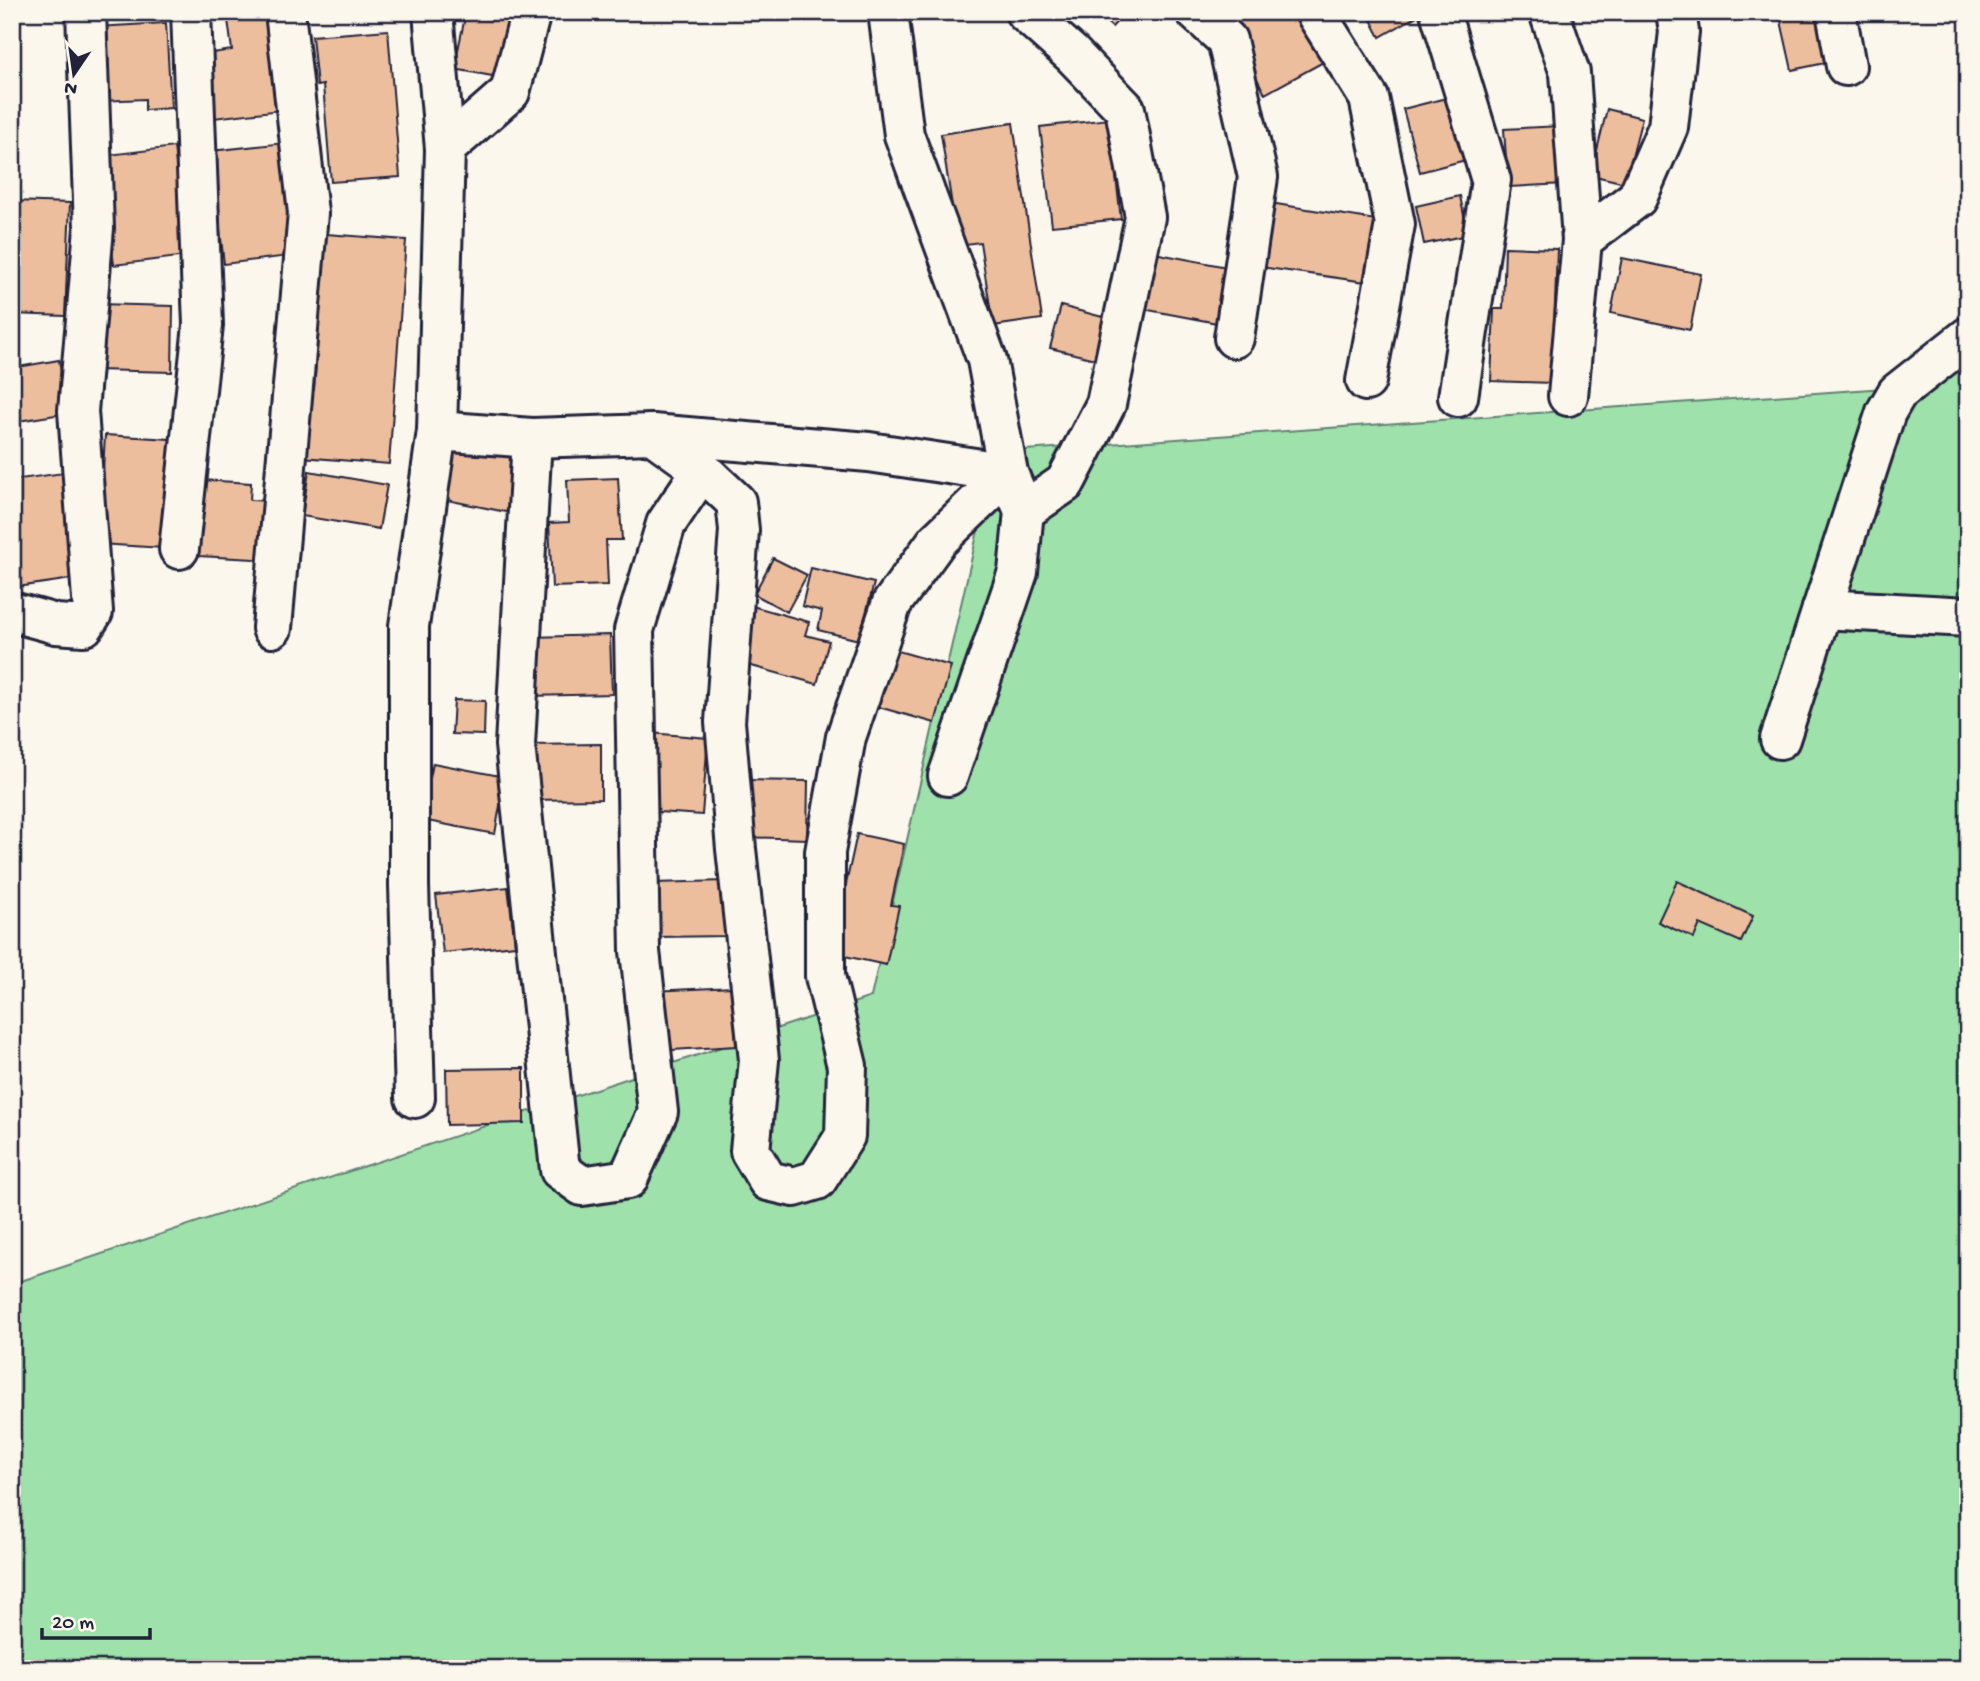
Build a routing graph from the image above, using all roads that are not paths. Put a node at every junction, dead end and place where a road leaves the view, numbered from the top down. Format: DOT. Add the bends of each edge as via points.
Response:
graph roads {
  1 [pos="86,12"];
  2 [pos="191,12"];
  3 [pos="285,12"];
  4 [pos="433,12"];
  5 [pos="531,12"];
  6 [pos="888,12"];
  7 [pos="1025,12"];
  8 [pos="1196,12"];
  9 [pos="1315,12"];
  10 [pos="1440,12"];
  11 [pos="1549,12"];
  12 [pos="1676,12"];
  13 [pos="1836,12"];
  14 [pos="1846,66"];
  15 [pos="445,149"];
  16 [pos="1581,240"];
  17 [pos="1968,337"];
  18 [pos="1234,338"];
  19 [pos="1366,381"];
  20 [pos="1568,396"];
  21 [pos="1458,397"];
  22 [pos="437,431"];
  23 [pos="652,434"];
  24 [pos="532,438"];
  25 [pos="702,470"];
  26 [pos="1008,473"];
  27 [pos="1024,511"];
  28 [pos="179,549"];
  29 [pos="1822,609"];
  30 [pos="12,612"];
  31 [pos="1968,617"];
  32 [pos="272,628"];
  33 [pos="1780,739"];
  34 [pos="948,776"];
  35 [pos="415,1098"];
  1 -- 30 [label="street" via="94,228 78,411 93,612 84,626"];
  2 -- 28 [label="street" via="203,325"];
  3 -- 32 [label="street" via="307,213"];
  4 -- 15 [label="street"];
  5 -- 15 [label="street" via="510,92"];
  6 -- 26 [label="street" via="904,135 987,360"];
  7 -- 27 [label="street" via="1125,109 1145,217 1106,404 1065,482"];
  8 -- 18 [label="street" via="1227,40 1258,177"];
  9 -- 19 [label="street" via="1369,98 1395,225"];
  10 -- 21 [label="street" via="1491,180"];
  11 -- 16 [label="street" via="1570,73"];
  12 -- 16 [label="street" via="1679,33 1668,127 1637,198"];
  13 -- 14 [label="street"];
  15 -- 22 [label="street"];
  16 -- 20 [label="street"];
  17 -- 29 [label="street" via="1897,393 1885,412"];
  22 -- 24 [label="street"];
  22 -- 35 [label="street" via="409,626"];
  23 -- 24 [label="street"];
  23 -- 25 [label="street"];
  23 -- 26 [label="street" via="869,452"];
  24 -- 25 [label="street" via="515,745 560,1170 582,1186 628,1179 658,1111 640,951 635,630 666,524"];
  25 -- 26 [label="street" via="736,502 739,530 725,722 759,1060 750,1151 768,1181 794,1187 817,1180 845,1136 847,1066 825,976 825,852 846,737 892,603 937,541"];
  26 -- 27 [label="street"];
  27 -- 34 [label="street" via="1018,572"];
  29 -- 31 [label="street"];
  29 -- 33 [label="street"];
}
